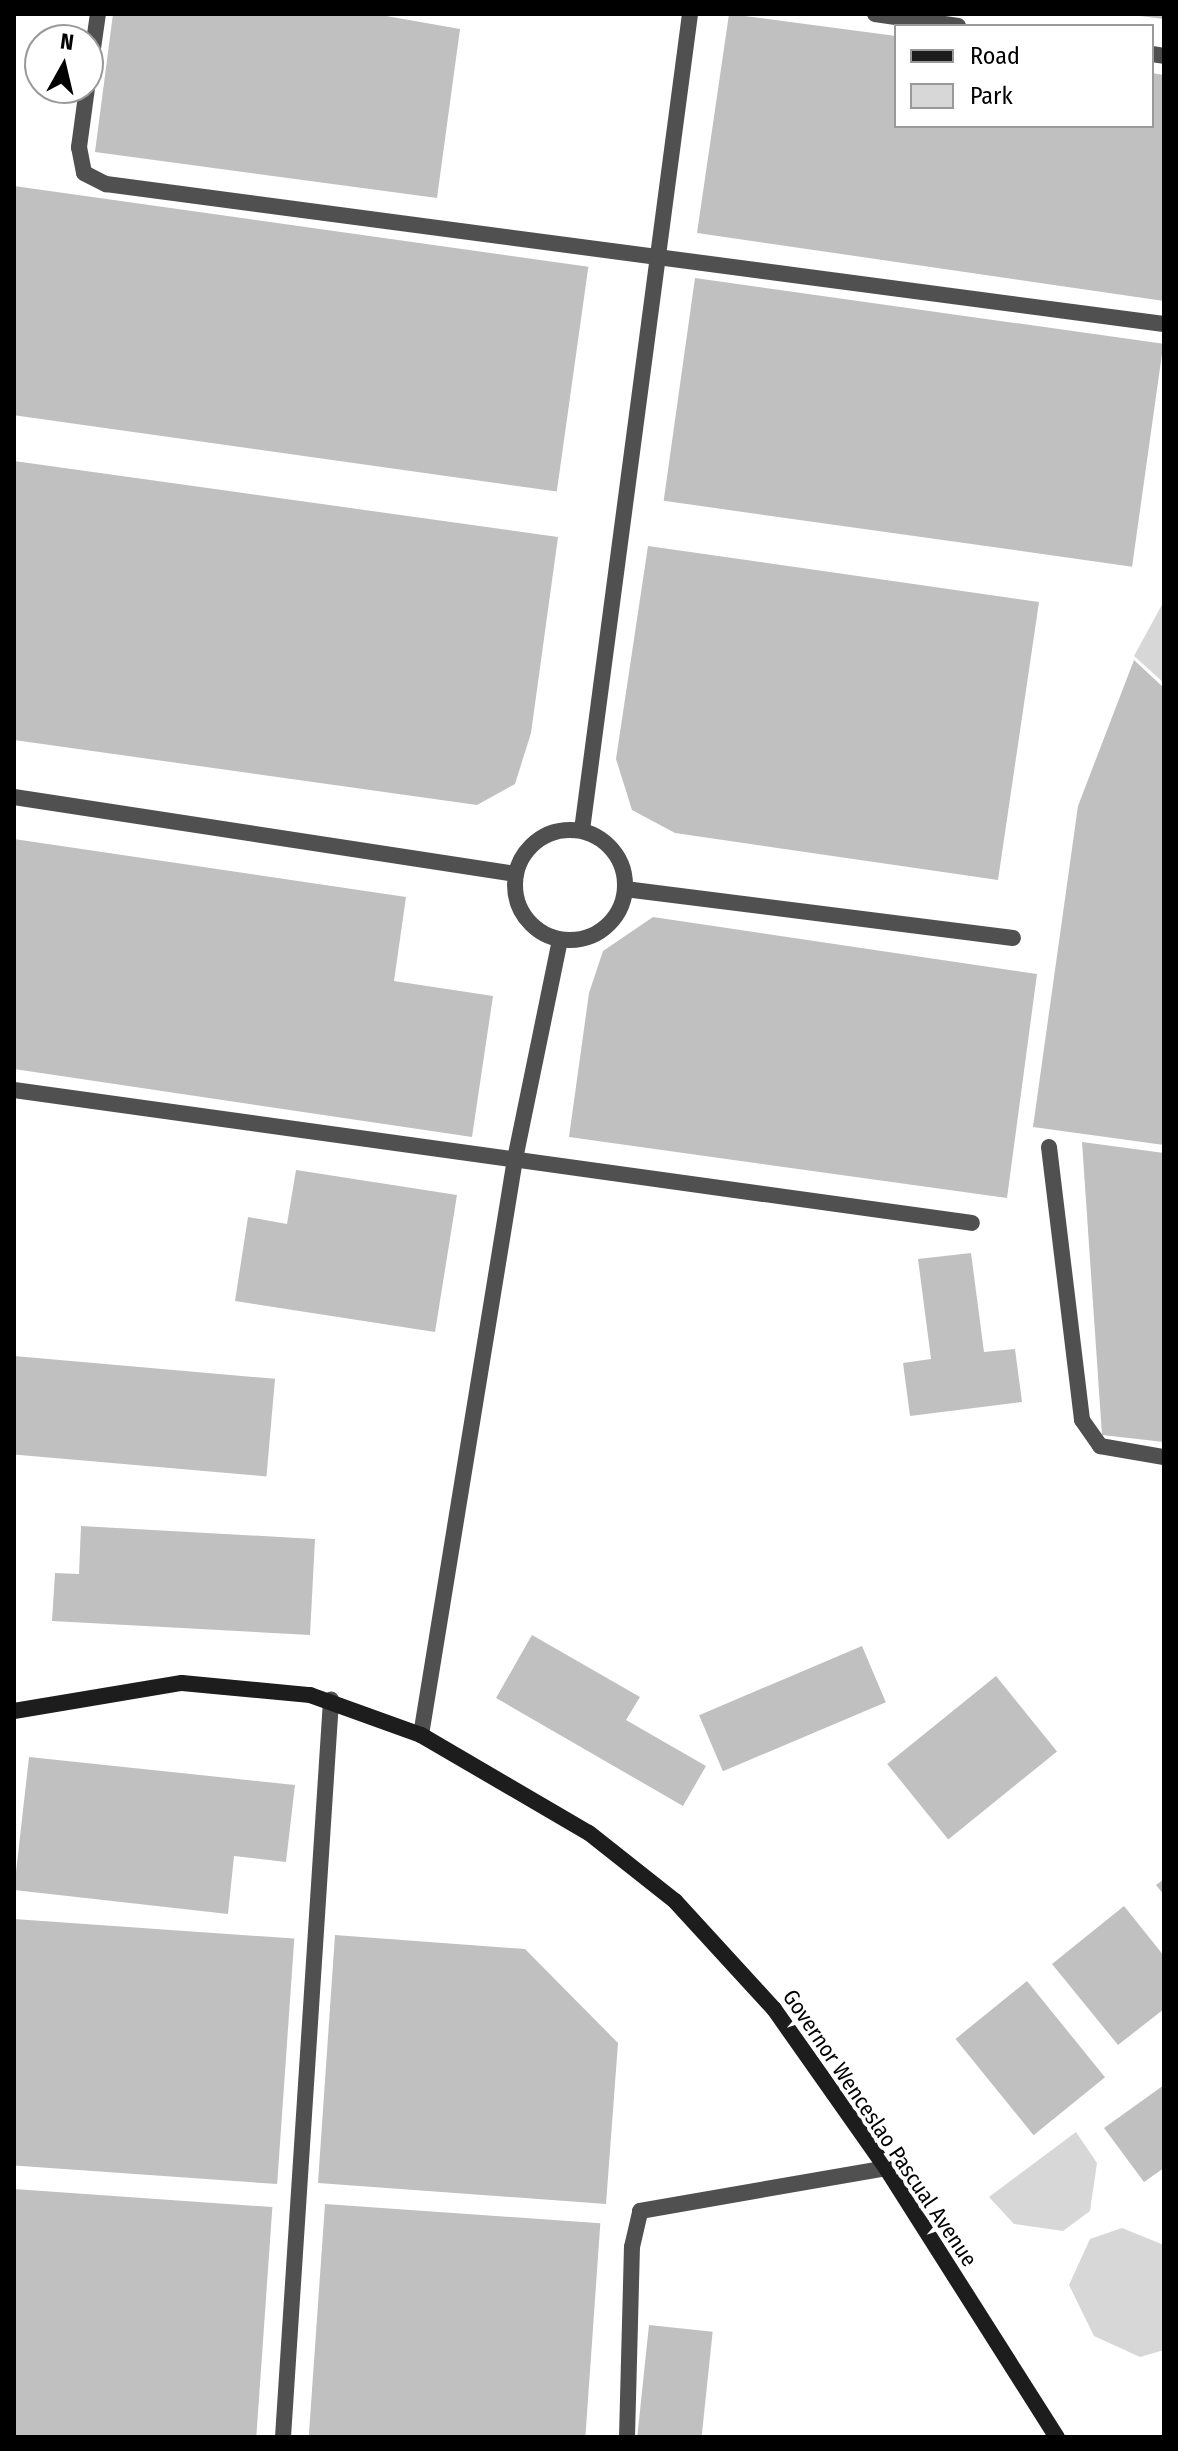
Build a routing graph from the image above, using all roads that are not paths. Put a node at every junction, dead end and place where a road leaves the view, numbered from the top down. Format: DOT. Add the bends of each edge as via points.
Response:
graph roads {
  1 [pos="690,14"];
  2 [pos="875,14"];
  3 [pos="944,24"];
  4 [pos="85,104"];
  5 [pos="657,252"];
  6 [pos="1164,324"];
  7 [pos="14,797"];
  8 [pos="582,830"];
  9 [pos="516,874"];
  10 [pos="625,889"];
  11 [pos="1013,938"];
  12 [pos="560,940"];
  13 [pos="14,1090"];
  14 [pos="1049,1147"];
  15 [pos="515,1159"];
  16 [pos="972,1223"];
  17 [pos="1164,1457"];
  18 [pos="331,1700"];
  19 [pos="14,1711"];
  20 [pos="421,1735"];
  21 [pos="886,2168"];
  22 [pos="283,2437"];
  23 [pos="627,2437"];
  24 [pos="1057,2437"];
  1 -- 5 [label="lane"];
  2 -- 3 [label="lane"];
  4 -- 5 [label="lane" via="79,147 84,173 106,184"];
  5 -- 6 [label="lane"];
  5 -- 8 [label="lane"];
  7 -- 9 [label="lane"];
  8 -- 9 [label="lane" via="536,839"];
  8 -- 10 [label="lane" via="619,857"];
  9 -- 12 [label="lane" via="519,909 538,931"];
  10 -- 11 [label="lane"];
  10 -- 12 [label="lane" via="611,924 590,937"];
  12 -- 15 [label="lane"];
  13 -- 15 [label="lane"];
  14 -- 17 [label="lane" via="1082,1420 1100,1446"];
  15 -- 16 [label="lane"];
  15 -- 20 [label="lane"];
  18 -- 19 [label="main road, Governor Wenceslao Pascual Avenue" via="272,1687 182,1683"];
  18 -- 20 [label="main road, Governor Wenceslao Pascual Avenue"];
  18 -- 22 [label="lane"];
  20 -- 21 [label="main road, Governor Wenceslao Pascual Avenue" via="589,1833 675,1901 774,2009"];
  21 -- 23 [label="lane" via="640,2211 634,2223"];
  21 -- 24 [label="main road, Governor Wenceslao Pascual Avenue"];
}
